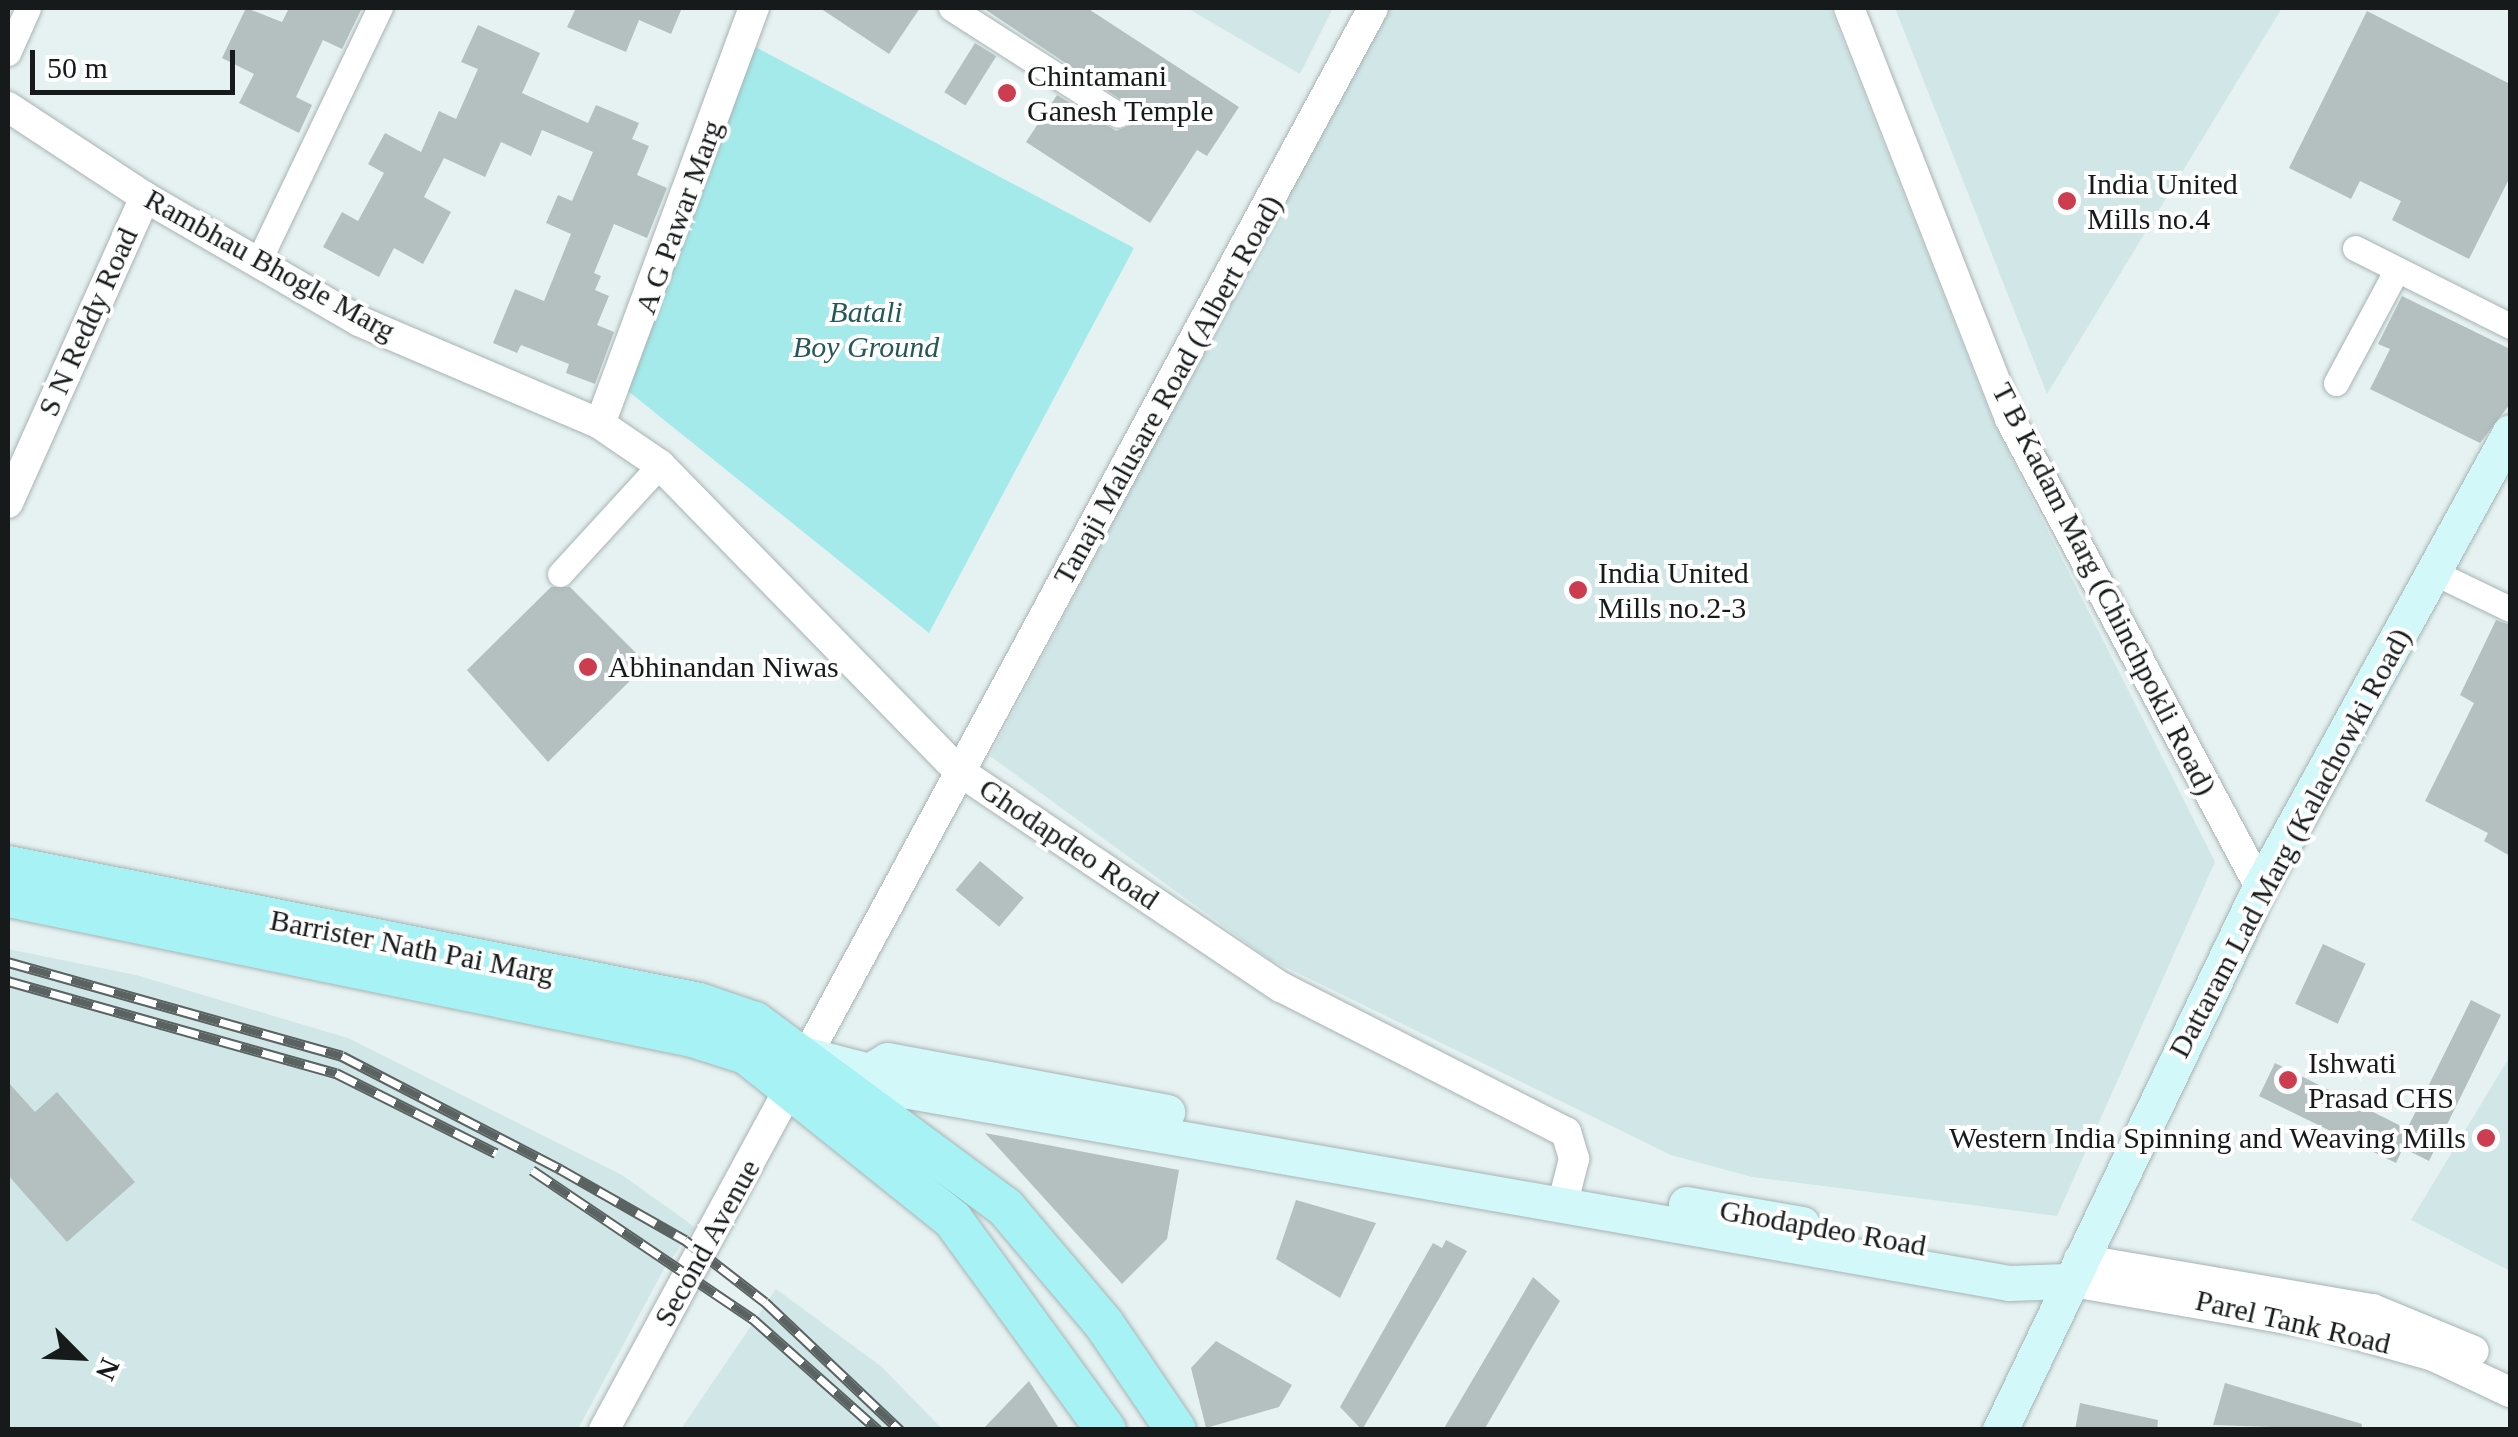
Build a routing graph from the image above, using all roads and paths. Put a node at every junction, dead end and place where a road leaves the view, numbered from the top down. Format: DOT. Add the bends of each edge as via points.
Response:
graph roads {
  1 [pos="28,8"];
  2 [pos="380,8"];
  3 [pos="754,8"];
  4 [pos="951,8"];
  5 [pos="1373,8"];
  6 [pos="1849,8"];
  7 [pos="8,53"];
  8 [pos="8,107"];
  9 [pos="1118,115"];
  10 [pos="144,196"];
  11 [pos="2354,248"];
  12 [pos="258,260"];
  13 [pos="2396,270"];
  14 [pos="2510,326"];
  15 [pos="2336,383"];
  16 [pos="600,424"];
  17 [pos="2510,432"];
  18 [pos="660,465"];
  19 [pos="8,503"];
  20 [pos="2432,572"];
  21 [pos="560,574"];
  22 [pos="2510,610"];
  23 [pos="959,771"];
  24 [pos="8,866"];
  25 [pos="2260,887"];
  26 [pos="8,897"];
  27 [pos="799,1070"];
  28 [pos="1564,1196"];
  29 [pos="2074,1270"];
  30 [pos="2510,1368"];
  31 [pos="2510,1392"];
  32 [pos="604,1430"];
  33 [pos="1106,1430"];
  34 [pos="1176,1430"];
  35 [pos="2000,1430"];
  1 -- 7 [label="street"];
  2 -- 12 [label="street"];
  3 -- 16 [label="street, A G Pawar Marg"];
  4 -- 9 [label="street"];
  5 -- 23 [label="street, Tanaji Malusare Road (Albert Road)"];
  6 -- 25 [label="street, T B Kadam Marg (Chinchpokli Road)" via="2010,419"];
  8 -- 10 [label="street, Rambhau Bhogle Marg"];
  10 -- 12 [label="street, Rambhau Bhogle Marg"];
  10 -- 19 [label="street, S N Reddy Road"];
  11 -- 13 [label="street"];
  12 -- 16 [label="street, Rambhau Bhogle Marg" via="360,321"];
  13 -- 14 [label="street"];
  13 -- 15 [label="street"];
  16 -- 18 [label="street, Ghodapdeo Road"];
  17 -- 20 [label="main road, Dattaram Lad Marg (Kalachowki Road)"];
  18 -- 21 [label="street"];
  18 -- 23 [label="street, Ghodapdeo Road"];
  20 -- 22 [label="street"];
  20 -- 25 [label="main road, Dattaram Lad Marg (Kalachowki Road)"];
  23 -- 27 [label="street, Tanaji Malusare Road (Albert Road)"];
  23 -- 28 [label="street, Ghodapdeo Road" via="1281,987 1554,1124 1572,1146"];
  24 -- 27 [label="main road, Barrister Nath Pai Marg" via="698,1004 755,1022"];
  25 -- 29 [label="main road, Dattaram Lad Marg (Kalachowki Road)"];
  26 -- 27 [label="main road, Barrister Nath Pai Marg" via="692,1037"];
  27 -- 28 [label="main road, Ghodapdeo Road" via="869,1071 886,1087"];
  27 -- 32 [label="street, Second Avenue"];
  27 -- 33 [label="main road" via="953,1220"];
  27 -- 34 [label="main road" via="1006,1208 1104,1324"];
  28 -- 29 [label="main road, Ghodapdeo Road" via="2009,1283"];
  29 -- 30 [label="street" via="2373,1309"];
  29 -- 31 [label="street, Parel Tank Road" via="2434,1356"];
  29 -- 35 [label="main road, Dattaram Lad Marg (Kalachowki Road)"];
}
